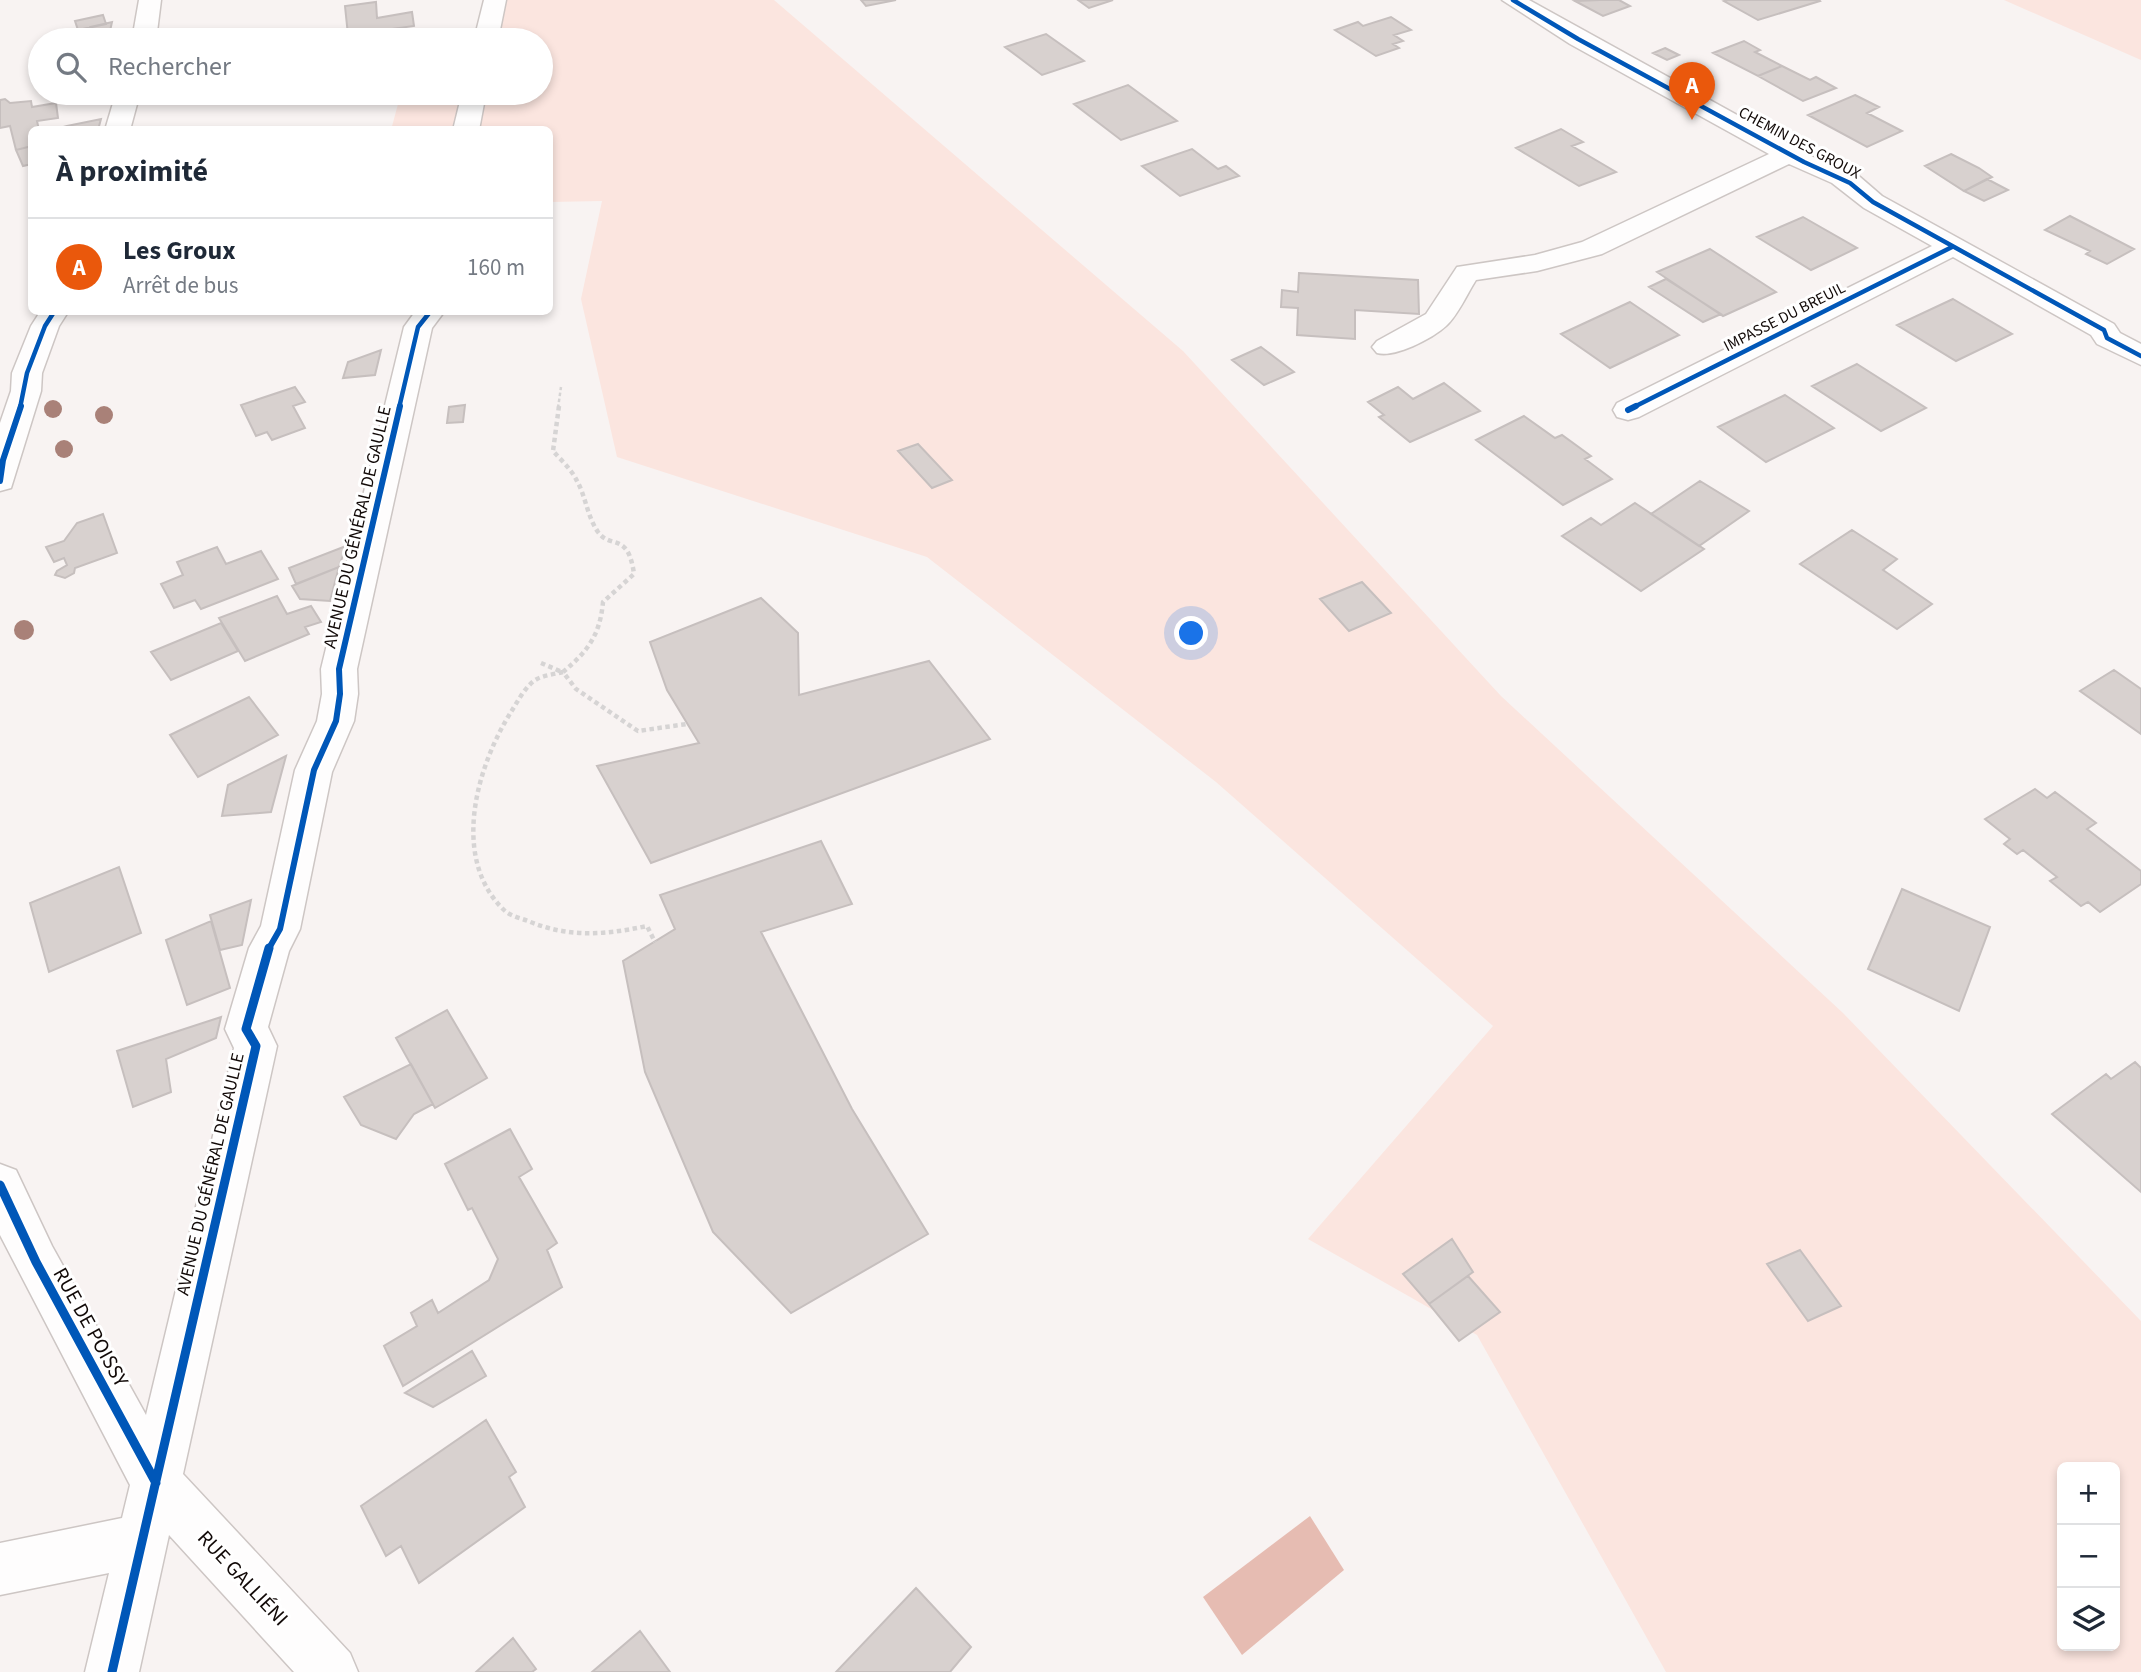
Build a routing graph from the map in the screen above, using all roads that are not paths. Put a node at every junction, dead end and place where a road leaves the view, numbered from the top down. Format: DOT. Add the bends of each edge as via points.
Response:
graph roads {
  1 [pos="150,0"];
  2 [pos="495,0"];
  3 [pos="1513,0"];
  4 [pos="146,28"];
  5 [pos="489,28"];
  6 [pos="124,105"];
  7 [pos="471,105"];
  8 [pos="118,126"];
  9 [pos="467,126"];
  10 [pos="1789,154"];
  11 [pos="1952,247"];
  12 [pos="52,315"];
  13 [pos="428,315"];
  14 [pos="1387,347"];
  15 [pos="2141,356"];
  16 [pos="1628,410"];
  17 [pos="0,481"];
  18 [pos="0,1185"];
  19 [pos="156,1483"];
  20 [pos="144,1540"];
  21 [pos="0,1569"];
  22 [pos="112,1672"];
  23 [pos="331,1672"];
  1 -- 4 [label="street"];
  2 -- 5 [label="street"];
  3 -- 10 [label="street, CHEMIN DES GROUX"];
  6 -- 8 [label="street"];
  7 -- 9 [label="street"];
  10 -- 11 [label="street, CHEMIN DES GROUX" via="1866,192 1873,202"];
  10 -- 14 [label="street" via="1592,247 1537,263 1467,273 1436,320"];
  11 -- 15 [label="street, CHEMIN DES GROUX" via="2104,330 2107,338"];
  11 -- 16 [label="street, IMPASSE DU BREUIL"];
  12 -- 17 [label="street" via="27,373"];
  13 -- 19 [label="street, AVENUE DU GÉNÉRAL DE GAULLE" via="418,327 340,669 342,684 325,755 314,770 279,929 269,948 246,1029 256,1046"];
  18 -- 19 [label="street, RUE DE POISSY" via="36,1262"];
  19 -- 20 [label="street, AVENUE DU GÉNÉRAL DE GAULLE"];
  19 -- 23 [label="street, RUE GALLIÉNI"];
  20 -- 21 [label="street"];
  20 -- 22 [label="street, AVENUE DU GÉNÉRAL DE GAULLE"];
}
